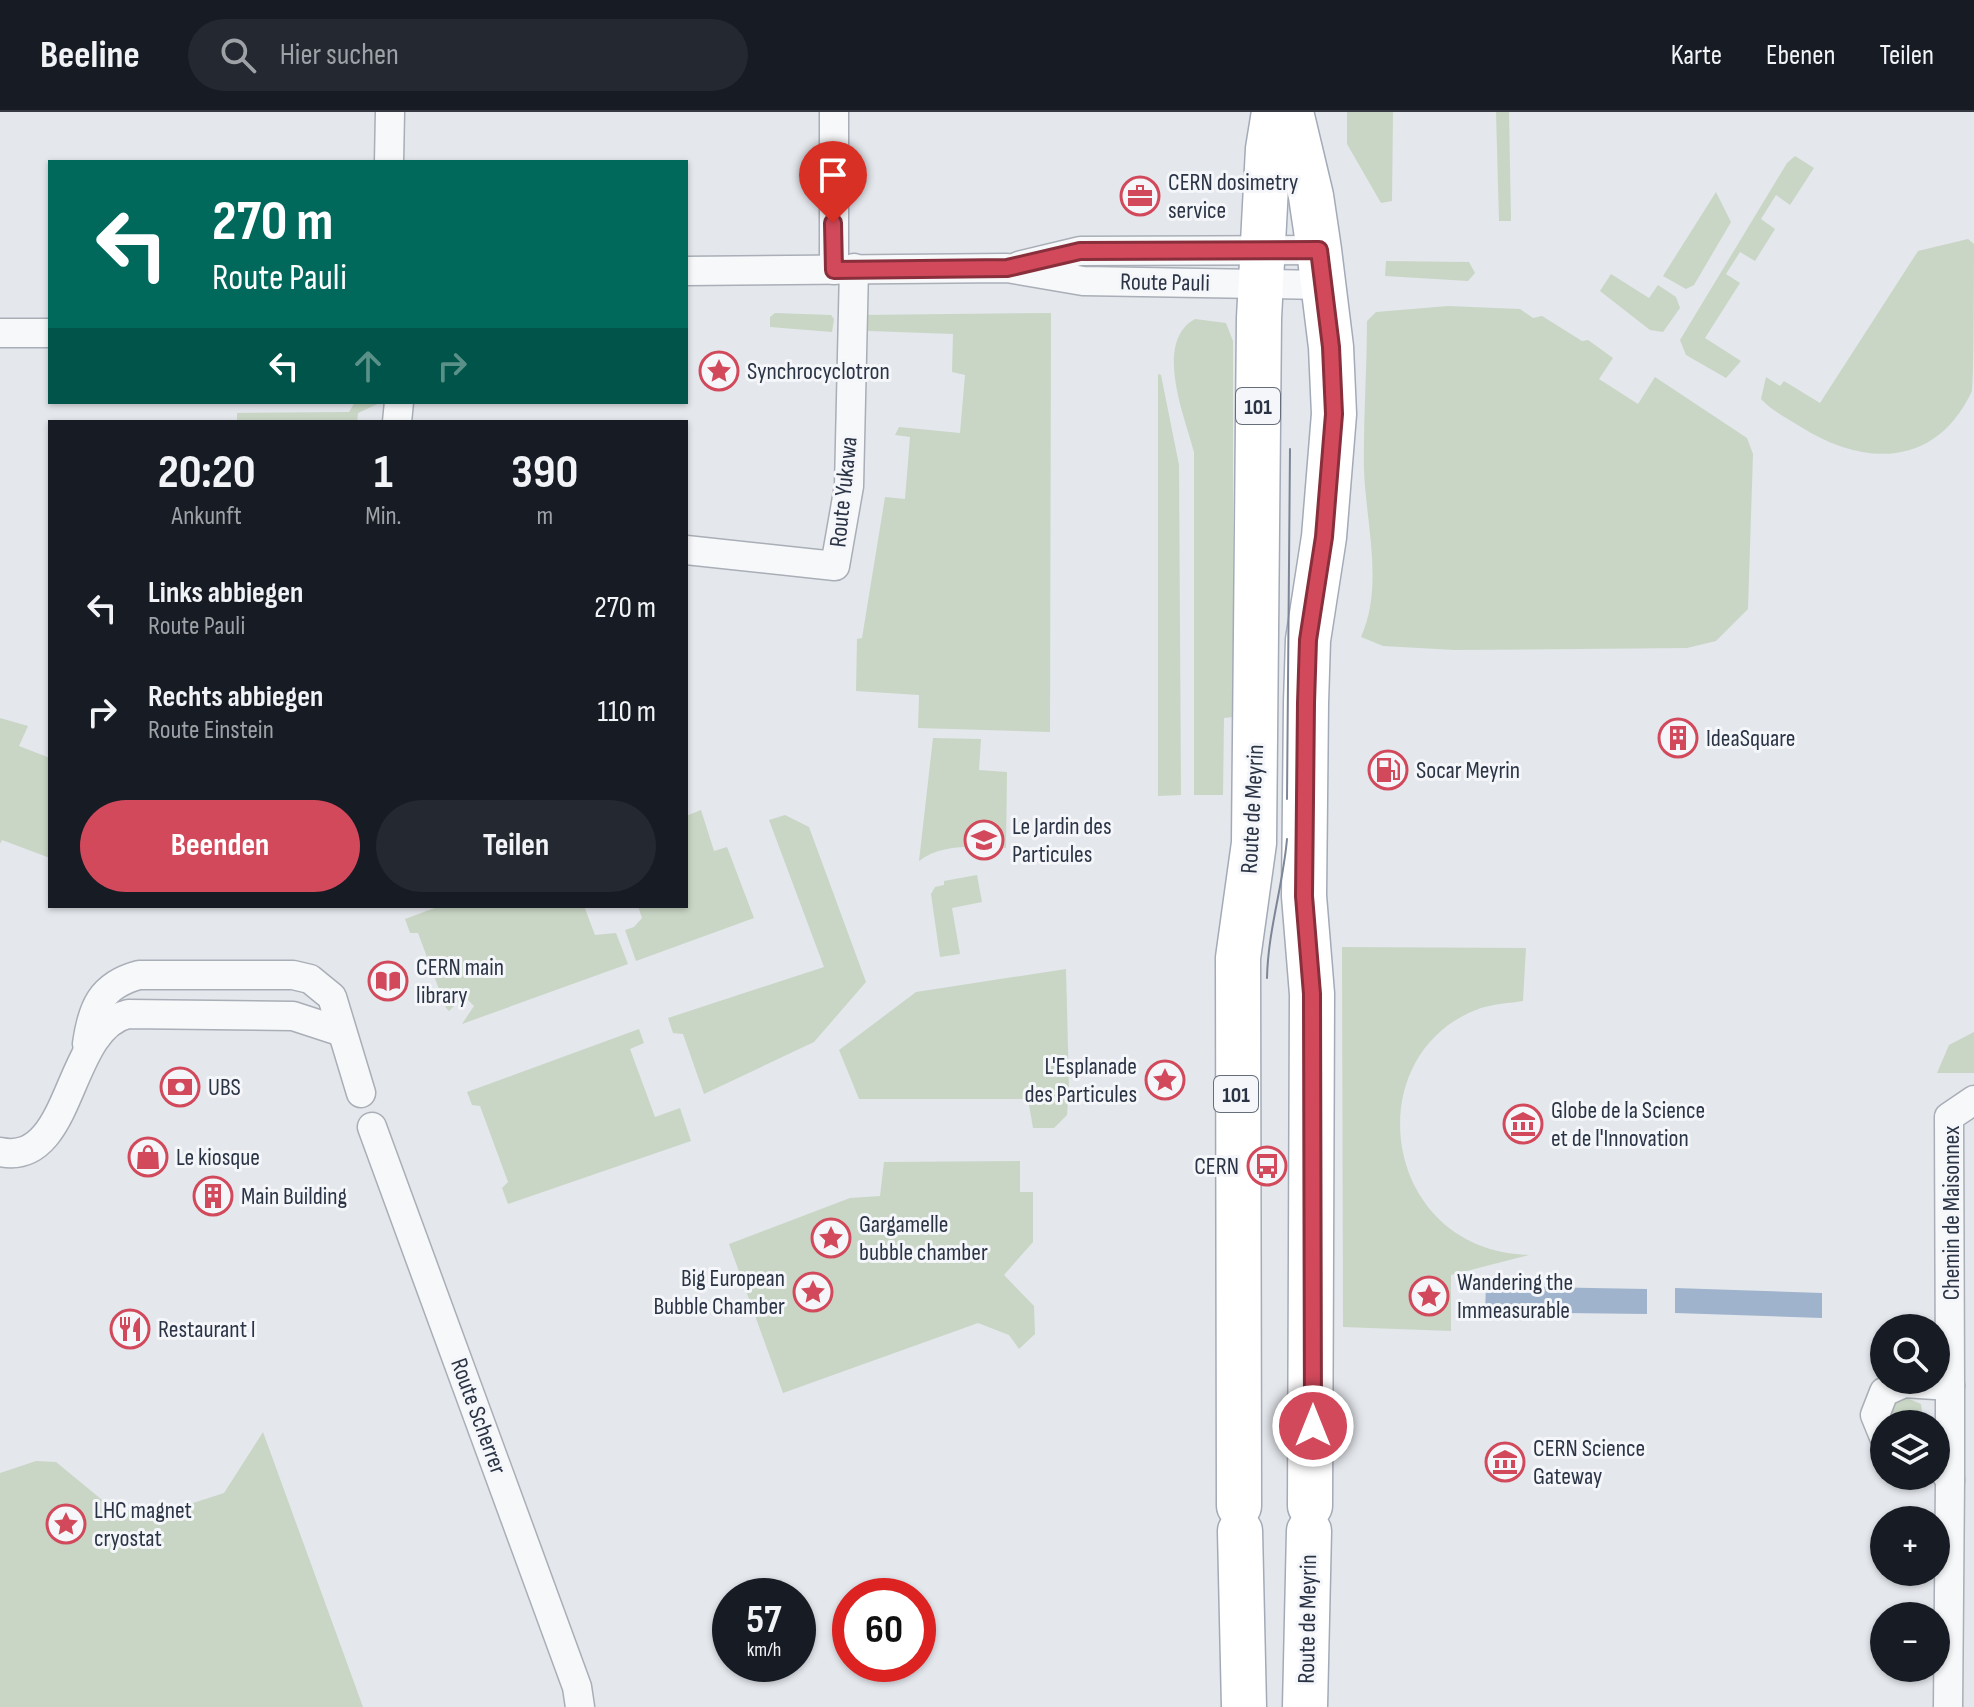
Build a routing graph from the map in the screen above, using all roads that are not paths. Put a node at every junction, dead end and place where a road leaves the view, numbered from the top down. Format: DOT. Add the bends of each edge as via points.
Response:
graph roads {
  1 [pos="390,112"];
  2 [pos="834,112"];
  3 [pos="1274,112"];
  4 [pos="1291,112"];
  5 [pos="389,160"];
  6 [pos="1262,266"];
  7 [pos="1322,267"];
  8 [pos="844,269"];
  9 [pos="688,271"];
  10 [pos="0,333"];
  11 [pos="48,333"];
  12 [pos="688,550"];
  13 [pos="266,975"];
  14 [pos="255,1016"];
  15 [pos="342,1032"];
  16 [pos="86,1053"];
  17 [pos="361,1093"];
  18 [pos="1974,1100"];
  19 [pos="372,1127"];
  20 [pos="0,1152"];
  21 [pos="1950,1314"];
  22 [pos="1943,1490"];
  23 [pos="580,1707"];
  24 [pos="1244,1707"];
  25 [pos="1305,1707"];
  26 [pos="1948,1707"];
  1 -- 5 [label="street"];
  2 -- 8 [label="street, Route Yukawa"];
  3 -- 6 [label="main road, Route de Meyrin / 101"];
  4 -- 7 [label="main road, Route de Meyrin"];
  6 -- 7 [label="street, Route Pauli"];
  6 -- 8 [label="street, Route Pauli" via="1083,281 1007,268"];
  6 -- 24 [label="main road, Route de Meyrin / 101" via="1254,843 1238,958 1236,1031"];
  7 -- 25 [label="main road, Route de Meyrin" via="1334,414 1324,537 1308,640 1304,839 1312,994"];
  8 -- 9 [label="street, Route Pauli"];
  8 -- 12 [label="street, Route Yukawa" via="849,486 835,566"];
  10 -- 11 [label="street"];
  13 -- 14 [label="street" via="274,983 275,998"];
  13 -- 15 [label="street" via="293,975 323,988 337,1008"];
  13 -- 16 [label="street" via="139,975 121,980 95,1005"];
  14 -- 15 [label="street" via="293,1016"];
  14 -- 16 [label="street" via="128,1014 98,1031"];
  15 -- 17 [label="street"];
  16 -- 20 [label="street" via="49,1132 30,1147"];
  18 -- 21 [label="street, Chemin de Maisonnex" via="1949,1117"];
  19 -- 23 [label="street, Route Scherrer"];
  22 -- 26 [label="street, Chemin de Maisonnex"];
}
